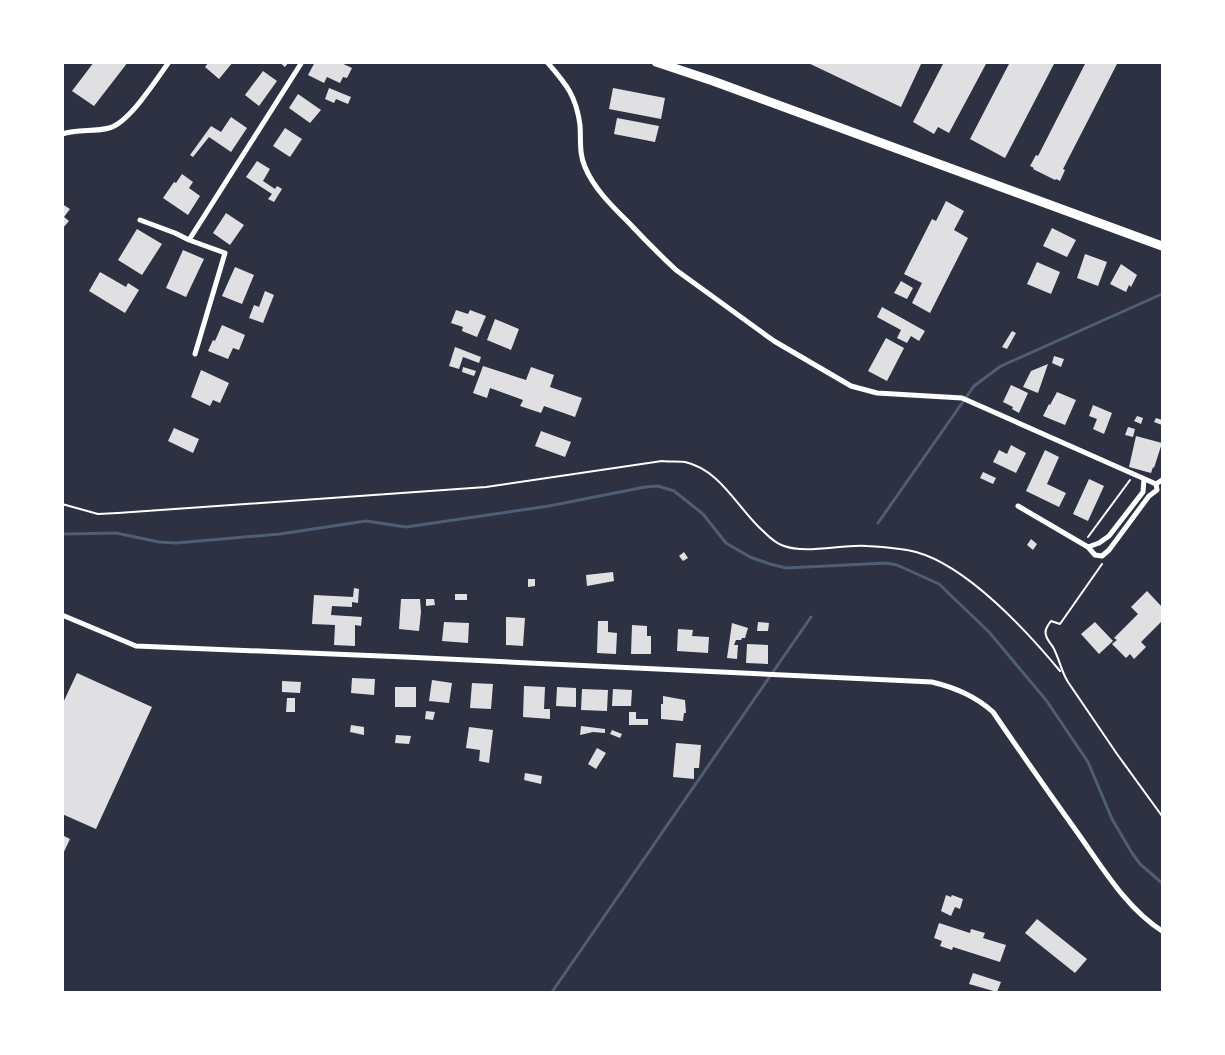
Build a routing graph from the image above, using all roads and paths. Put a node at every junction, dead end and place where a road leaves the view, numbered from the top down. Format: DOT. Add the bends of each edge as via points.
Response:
graph roads {
  1 [pos="169,62"];
  2 [pos="302,62"];
  3 [pos="547,62"];
  4 [pos="656,62"];
  5 [pos="673,65"];
  6 [pos="62,134"];
  7 [pos="140,220"];
  8 [pos="189,240"];
  9 [pos="1162,246"];
  10 [pos="195,354"];
  11 [pos="1134,474"];
  12 [pos="1144,479"];
  13 [pos="1162,480"];
  14 [pos="1156,484"];
  15 [pos="62,504"];
  16 [pos="1018,506"];
  17 [pos="1085,546"];
  18 [pos="1102,556"];
  19 [pos="62,615"];
  20 [pos="1060,671"];
  21 [pos="1162,816"];
  22 [pos="1162,931"];
  1 -- 6 [label="street" via="122,121 108,128"];
  2 -- 8 [label="street"];
  3 -- 11 [label="street" via="572,93 580,125 581,157 589,176 617,211 676,270 774,341 851,386 877,393 962,398"];
  4 -- 5 [label="street"];
  5 -- 9 [label="street"];
  7 -- 8 [label="street"];
  8 -- 10 [label="street" via="225,253"];
  11 -- 12 [label="street"];
  11 -- 17 [label="path"];
  12 -- 14 [label="street"];
  12 -- 17 [label="street" via="1143,492 1109,536 1099,543"];
  13 -- 14 [label="street"];
  14 -- 18 [label="street" via="1157,490"];
  15 -- 20 [label="path" via="98,514 118,513 486,487 662,461 684,462 709,473 754,523 784,546 802,549 895,548 916,552 947,565 1012,618"];
  16 -- 17 [label="street"];
  17 -- 18 [label="street" via="1095,555"];
  18 -- 20 [label="path" via="1104,560 1099,569 1060,624 1051,621 1046,630 1045,635 1053,646"];
  19 -- 22 [label="street" via="136,646 932,682 951,687 969,694 994,712 1108,877 1134,908"];
  20 -- 21 [label="path"];
}
